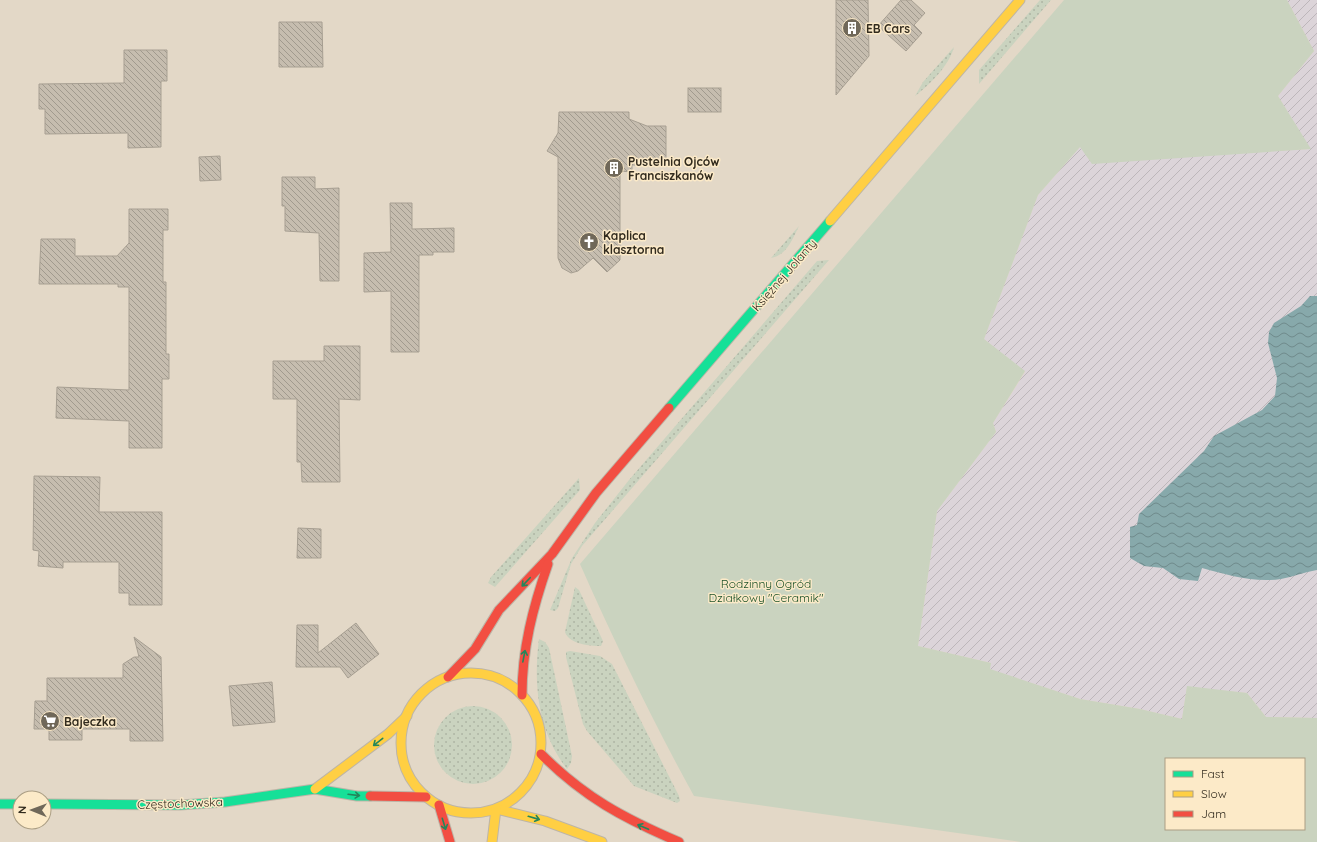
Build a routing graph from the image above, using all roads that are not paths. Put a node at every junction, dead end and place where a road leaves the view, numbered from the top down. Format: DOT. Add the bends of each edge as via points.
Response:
graph roads {
  1 [pos="1020,0"];
  2 [pos="552,554"];
  3 [pos="448,677"];
  4 [pos="522,695"];
  5 [pos="407,716"];
  6 [pos="541,754"];
  7 [pos="315,789"];
  8 [pos="426,797"];
  9 [pos="0,804"];
  10 [pos="12,804"];
  11 [pos="52,804"];
  12 [pos="439,806"];
  13 [pos="496,809"];
  14 [pos="593,841"];
  15 [pos="450,842"];
  16 [pos="492,842"];
  17 [pos="679,842"];
  1 -- 2 [label="main road, Księżnej Jolanty" via="596,493"];
  2 -- 3 [label="main road, Księżnej Jolanty, one-way" via="498,610 475,649"];
  4 -- 2 [label="main road, Księżnej Jolanty, one-way" via="522,662 530,622"];
  3 -- 4 [label="main road" via="480,673 510,684"];
  3 -- 5 [label="main road" via="431,686 417,699"];
  4 -- 6 [label="main road" via="538,722 542,738"];
  5 -- 7 [label="main road, Częstochowska, one-way" via="383,738"];
  5 -- 8 [label="main road" via="402,733 402,751 406,768 414,784"];
  6 -- 13 [label="main road" via="526,787 513,800"];
  17 -- 6 [label="main road, one-way" via="603,807 575,787"];
  7 -- 8 [label="main road, Częstochowska, one-way" via="357,796"];
  7 -- 11 [label="main road, Częstochowska" via="225,802"];
  8 -- 12 [label="main road"];
  9 -- 10 [label="main road"];
  12 -- 13 [label="main road" via="474,814"];
  12 -- 15 [label="main road, one-way"];
  13 -- 14 [label="main road, one-way" via="545,821"];
  13 -- 16 [label="main road"];
}
